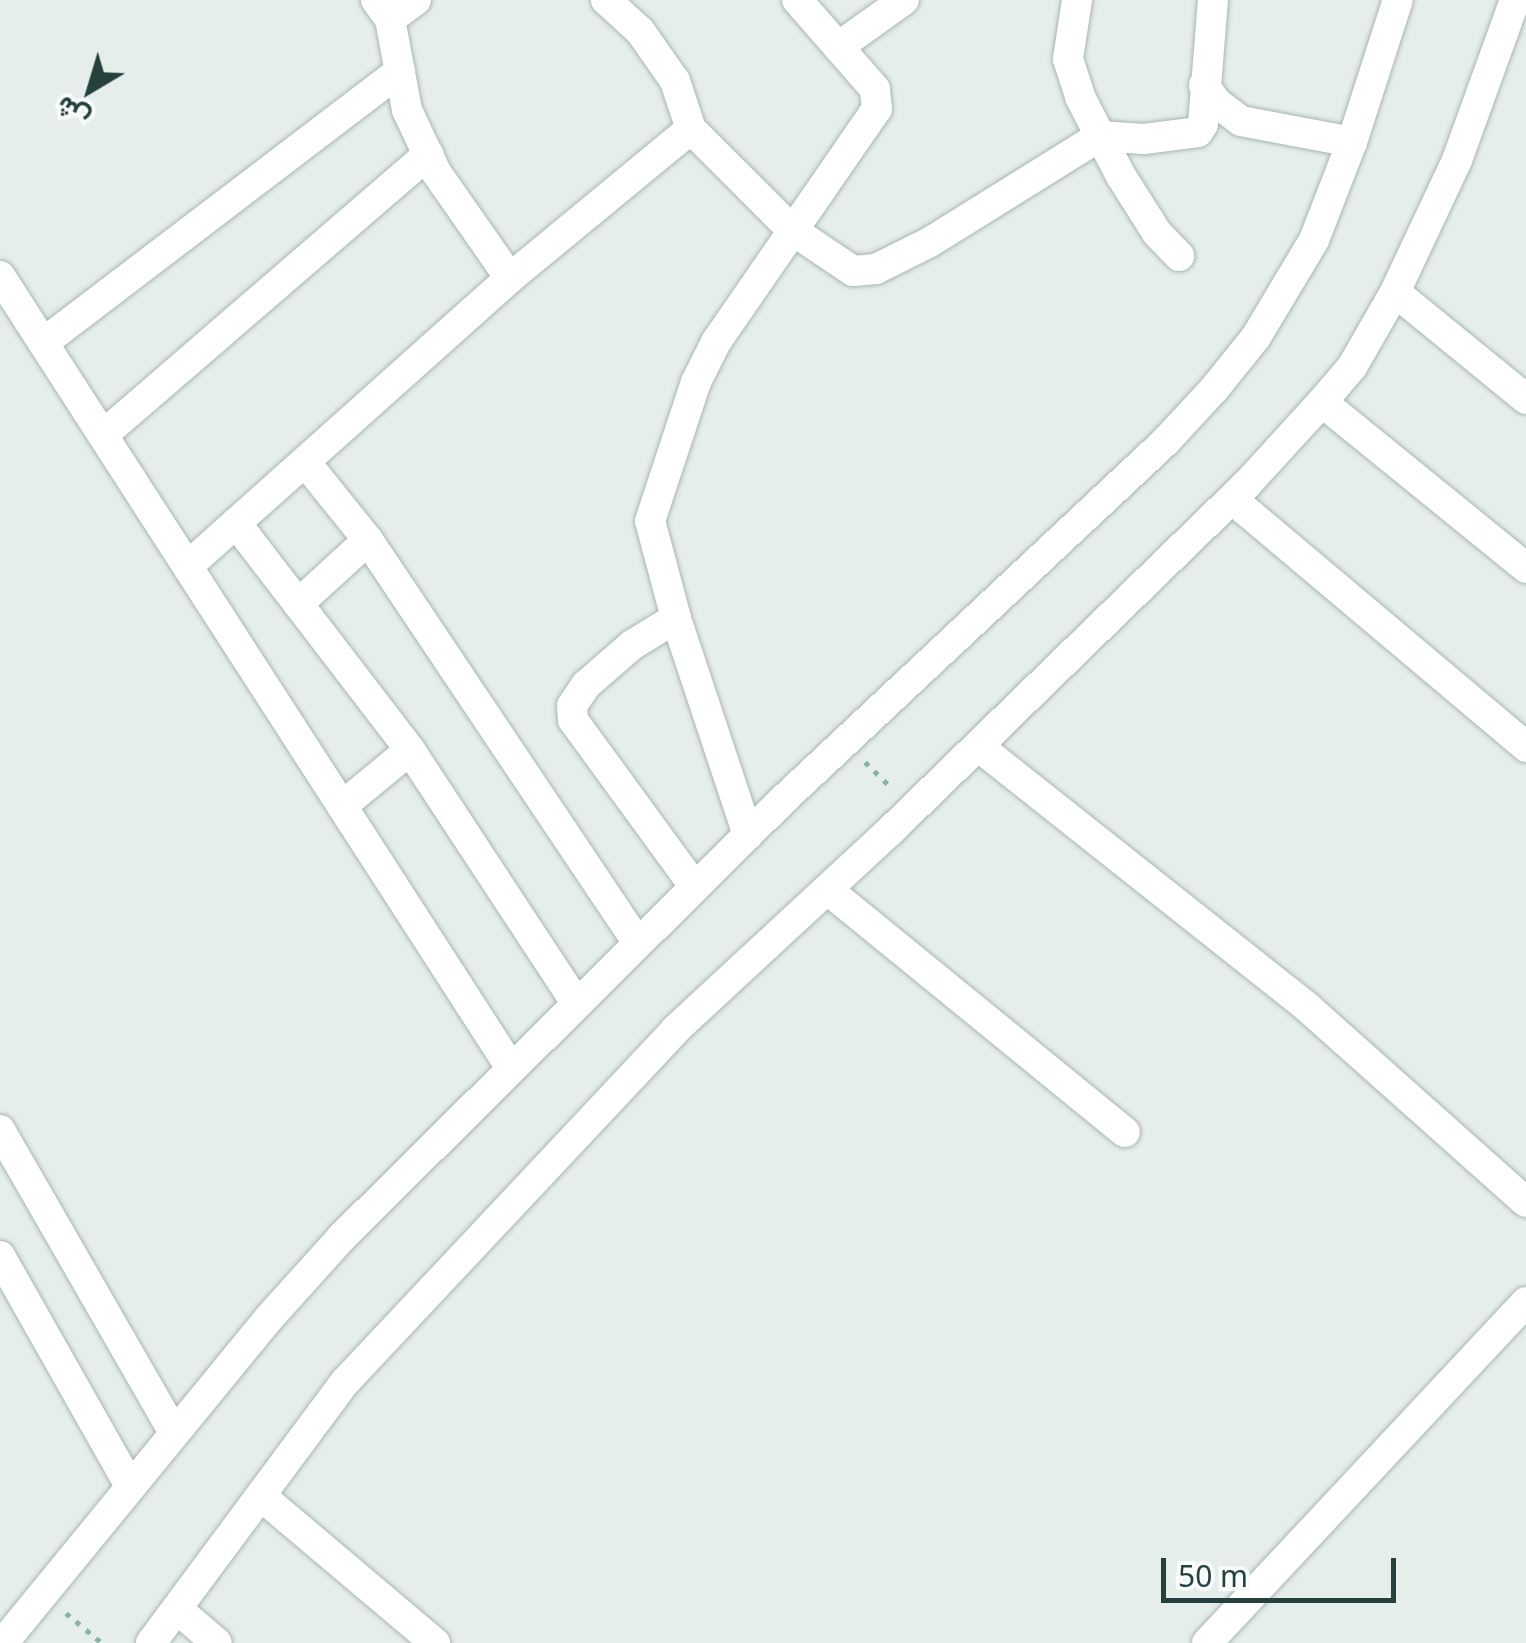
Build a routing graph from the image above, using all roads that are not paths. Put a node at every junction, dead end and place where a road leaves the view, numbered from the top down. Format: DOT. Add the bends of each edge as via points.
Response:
graph roads {
  1 [pos="416,0"];
  2 [pos="606,0"];
  3 [pos="798,0"];
  4 [pos="904,0"];
  5 [pos="1077,0"];
  6 [pos="1212,0"];
  7 [pos="1398,0"];
  8 [pos="1515,0"];
  9 [pos="383,10"];
  10 [pos="838,46"];
  11 [pos="400,72"];
  12 [pos="1204,85"];
  13 [pos="691,129"];
  14 [pos="1100,136"];
  15 [pos="1352,142"];
  16 [pos="428,154"];
  17 [pos="792,230"];
  18 [pos="1179,256"];
  19 [pos="0,276"];
  20 [pos="510,278"];
  21 [pos="1395,292"];
  22 [pos="44,343"];
  23 [pos="1526,399"];
  24 [pos="1322,402"];
  25 [pos="103,435"];
  26 [pos="306,463"];
  27 [pos="1232,499"];
  28 [pos="236,523"];
  29 [pos="368,540"];
  30 [pos="188,566"];
  31 [pos="1526,568"];
  32 [pos="298,604"];
  33 [pos="676,618"];
  34 [pos="978,746"];
  35 [pos="1526,747"];
  36 [pos="410,750"];
  37 [pos="342,806"];
  38 [pos="748,835"];
  39 [pos="695,887"];
  40 [pos="828,890"];
  41 [pos="638,942"];
  42 [pos="576,1003"];
  43 [pos="511,1068"];
  44 [pos="0,1130"];
  45 [pos="1125,1132"];
  46 [pos="1526,1202"];
  47 [pos="0,1256"];
  48 [pos="1526,1302"];
  49 [pos="174,1432"];
  50 [pos="130,1486"];
  51 [pos="261,1496"];
  52 [pos="177,1609"];
  53 [pos="4,1643"];
  54 [pos="151,1643"];
  55 [pos="217,1643"];
  56 [pos="435,1643"];
  57 [pos="1208,1643"];
  1 -- 9 [label="street"];
  2 -- 13 [label="street" via="640,31 675,81"];
  3 -- 10 [label="street"];
  4 -- 10 [label="street"];
  5 -- 14 [label="street" via="1068,59"];
  6 -- 12 [label="street"];
  7 -- 15 [label="street"];
  8 -- 21 [label="street" via="1458,160"];
  9 -- 11 [label="street"];
  10 -- 17 [label="street" via="875,89 877,108"];
  11 -- 16 [label="street"];
  11 -- 22 [label="street"];
  12 -- 14 [label="street" via="1203,124 1191,136"];
  12 -- 15 [label="street" via="1241,121"];
  13 -- 17 [label="street"];
  13 -- 20 [label="street"];
  14 -- 17 [label="street" via="930,242 876,268 853,271"];
  14 -- 18 [label="street" via="1157,233"];
  15 -- 38 [label="street" via="1288,288 1215,388"];
  16 -- 20 [label="street"];
  16 -- 25 [label="street"];
  17 -- 33 [label="street" via="716,342 653,507 652,534"];
  19 -- 22 [label="street"];
  20 -- 26 [label="street"];
  21 -- 23 [label="street"];
  21 -- 24 [label="street" via="1352,367"];
  22 -- 25 [label="street"];
  24 -- 27 [label="street"];
  24 -- 31 [label="street"];
  25 -- 30 [label="street"];
  26 -- 28 [label="street"];
  26 -- 29 [label="street"];
  27 -- 34 [label="street"];
  27 -- 35 [label="street"];
  28 -- 30 [label="street"];
  28 -- 32 [label="street"];
  29 -- 32 [label="street"];
  29 -- 41 [label="street"];
  30 -- 37 [label="street"];
  32 -- 36 [label="street"];
  33 -- 38 [label="street"];
  33 -- 39 [label="street" via="632,645 572,706 573,720"];
  34 -- 40 [label="street"];
  34 -- 46 [label="street" via="1307,1007"];
  36 -- 37 [label="street"];
  36 -- 42 [label="street"];
  37 -- 43 [label="street"];
  38 -- 39 [label="street"];
  39 -- 41 [label="street"];
  40 -- 45 [label="street"];
  40 -- 51 [label="street" via="675,1030 504,1212 346,1382"];
  41 -- 42 [label="street"];
  42 -- 43 [label="street"];
  43 -- 49 [label="street" via="300,1282"];
  44 -- 49 [label="street"];
  47 -- 50 [label="street"];
  48 -- 57 [label="street"];
  49 -- 50 [label="street"];
  50 -- 53 [label="street"];
  51 -- 52 [label="street"];
  51 -- 56 [label="street"];
  52 -- 54 [label="street"];
  52 -- 55 [label="street"];
}
